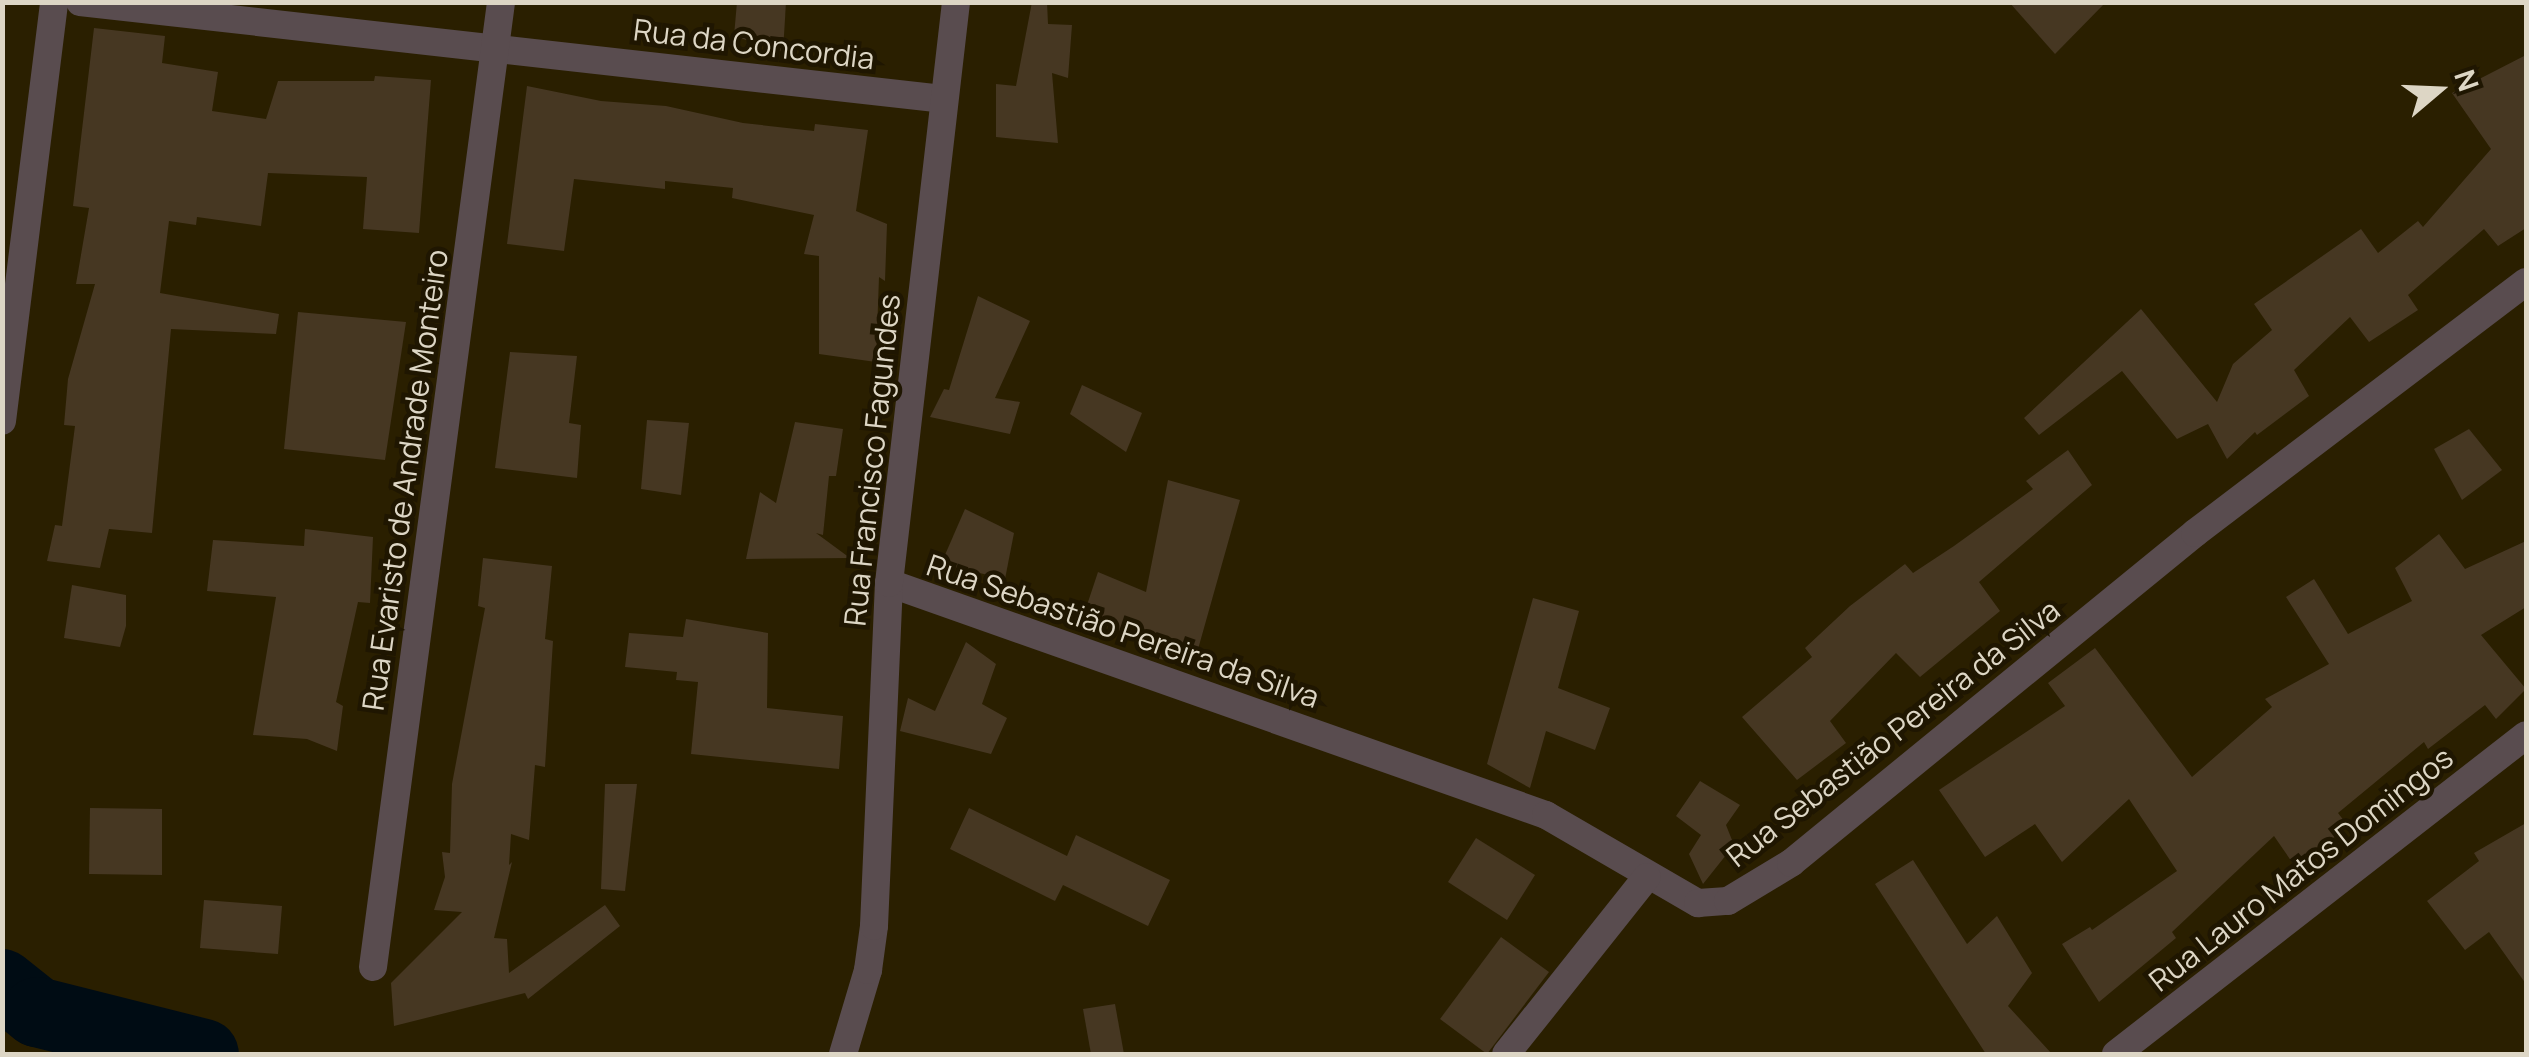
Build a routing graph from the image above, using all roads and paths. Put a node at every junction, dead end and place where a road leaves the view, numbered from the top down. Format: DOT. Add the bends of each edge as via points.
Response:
graph roads {
  1 [pos="54,2"];
  2 [pos="80,2"];
  3 [pos="501,2"];
  4 [pos="956,2"];
  5 [pos="495,47"];
  6 [pos="943,99"];
  7 [pos="2526,282"];
  8 [pos="2,422"];
  9 [pos="889,583"];
  10 [pos="2526,735"];
  11 [pos="1647,877"];
  12 [pos="373,967"];
  13 [pos="843,1054"];
  14 [pos="1506,1054"];
  15 [pos="2116,1054"];
  1 -- 8 [label="street"];
  2 -- 5 [label="street, Rua da Concordia"];
  3 -- 5 [label="street, Rua Evaristo de Andrade Monteiro"];
  4 -- 6 [label="street, Rua Francisco Fagundes"];
  5 -- 6 [label="street, Rua da Concordia"];
  5 -- 12 [label="street, Rua Evaristo de Andrade Monteiro"];
  6 -- 9 [label="street, Rua Francisco Fagundes"];
  7 -- 11 [label="street, Rua Sebastião Pereira da Silva" via="2195,533 1754,888 1728,901 1698,903"];
  9 -- 11 [label="street, Rua Sebastião Pereira da Silva" via="1546,815"];
  9 -- 13 [label="street, Rua Francisco Fagundes" via="874,926"];
  10 -- 15 [label="street, Rua Lauro Matos Domingos"];
  11 -- 14 [label="street"];
}
